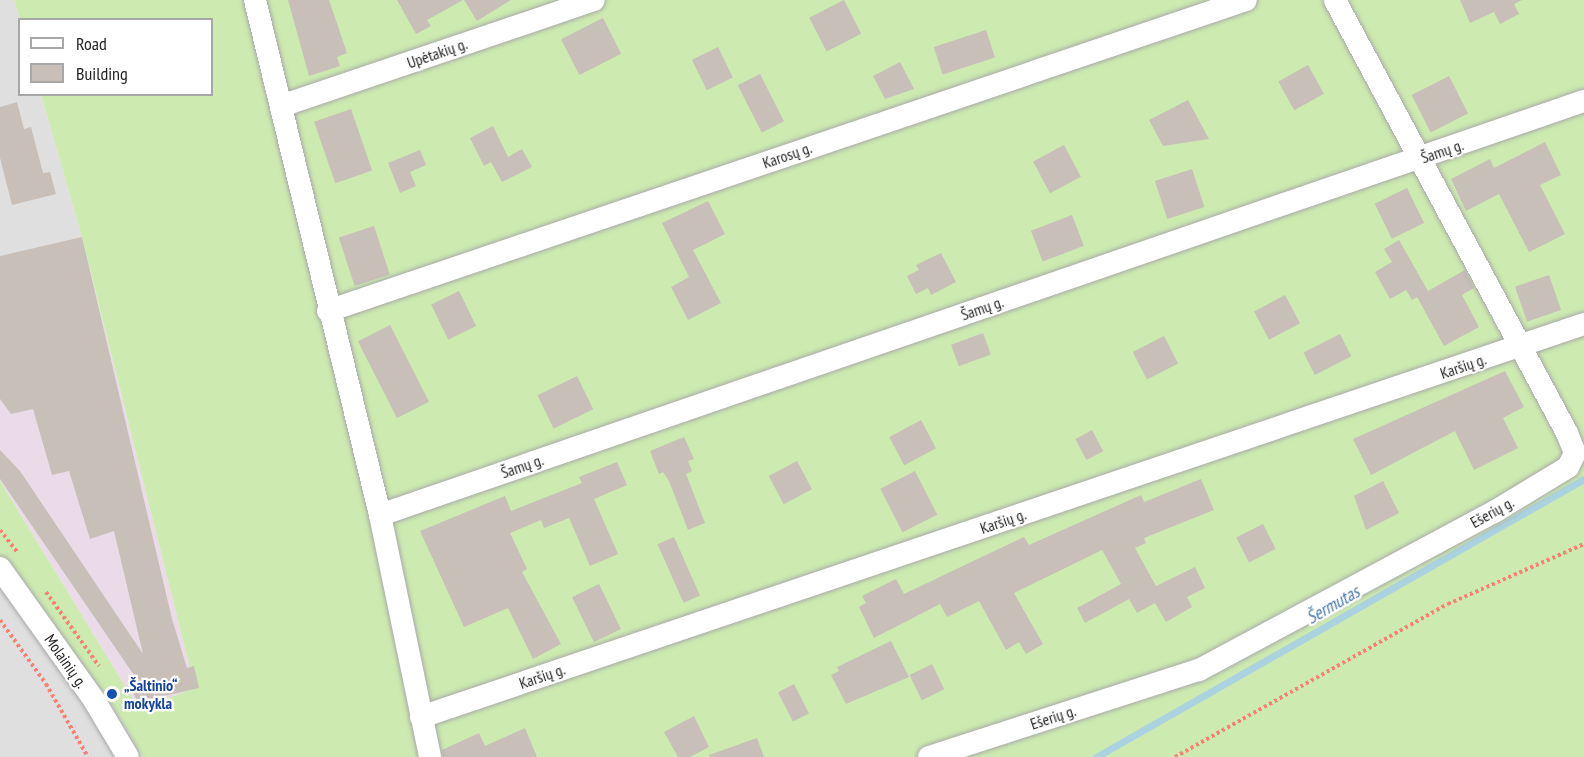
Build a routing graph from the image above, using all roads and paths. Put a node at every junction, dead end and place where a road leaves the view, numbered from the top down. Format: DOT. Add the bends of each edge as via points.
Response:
graph roads {
  1 [pos="255,0"];
  2 [pos="594,0"];
  3 [pos="1246,0"];
  4 [pos="1335,0"];
  5 [pos="1584,101"];
  6 [pos="281,106"];
  7 [pos="1422,158"];
  8 [pos="328,311"];
  9 [pos="1584,324"];
  10 [pos="1519,347"];
  11 [pos="380,515"];
  12 [pos="1584,544"];
  13 [pos="0,568"];
  14 [pos="0,620"];
  15 [pos="422,717"];
  16 [pos="88,757"];
  17 [pos="128,757"];
  18 [pos="430,757"];
  19 [pos="929,757"];
  20 [pos="1175,757"];
  1 -- 6 [label="street"];
  2 -- 6 [label="street, Upėtakių g."];
  3 -- 8 [label="street, Karosų g."];
  4 -- 7 [label="street, Ešerių g."];
  5 -- 7 [label="street, Šamų g."];
  6 -- 8 [label="street"];
  7 -- 10 [label="street, Ešerių g."];
  7 -- 11 [label="street, Šamų g."];
  8 -- 11 [label="street"];
  9 -- 10 [label="street, Karšių g."];
  10 -- 15 [label="street, Karšių g."];
  10 -- 19 [label="street, Ešerių g." via="1575,453 1557,475 1199,670"];
  11 -- 15 [label="street"];
  12 -- 20 [label="path" via="1448,604"];
  13 -- 17 [label="street, Molainių g." via="94,700"];
  14 -- 16 [label="path" via="46,684"];
  15 -- 18 [label="street"];
}
